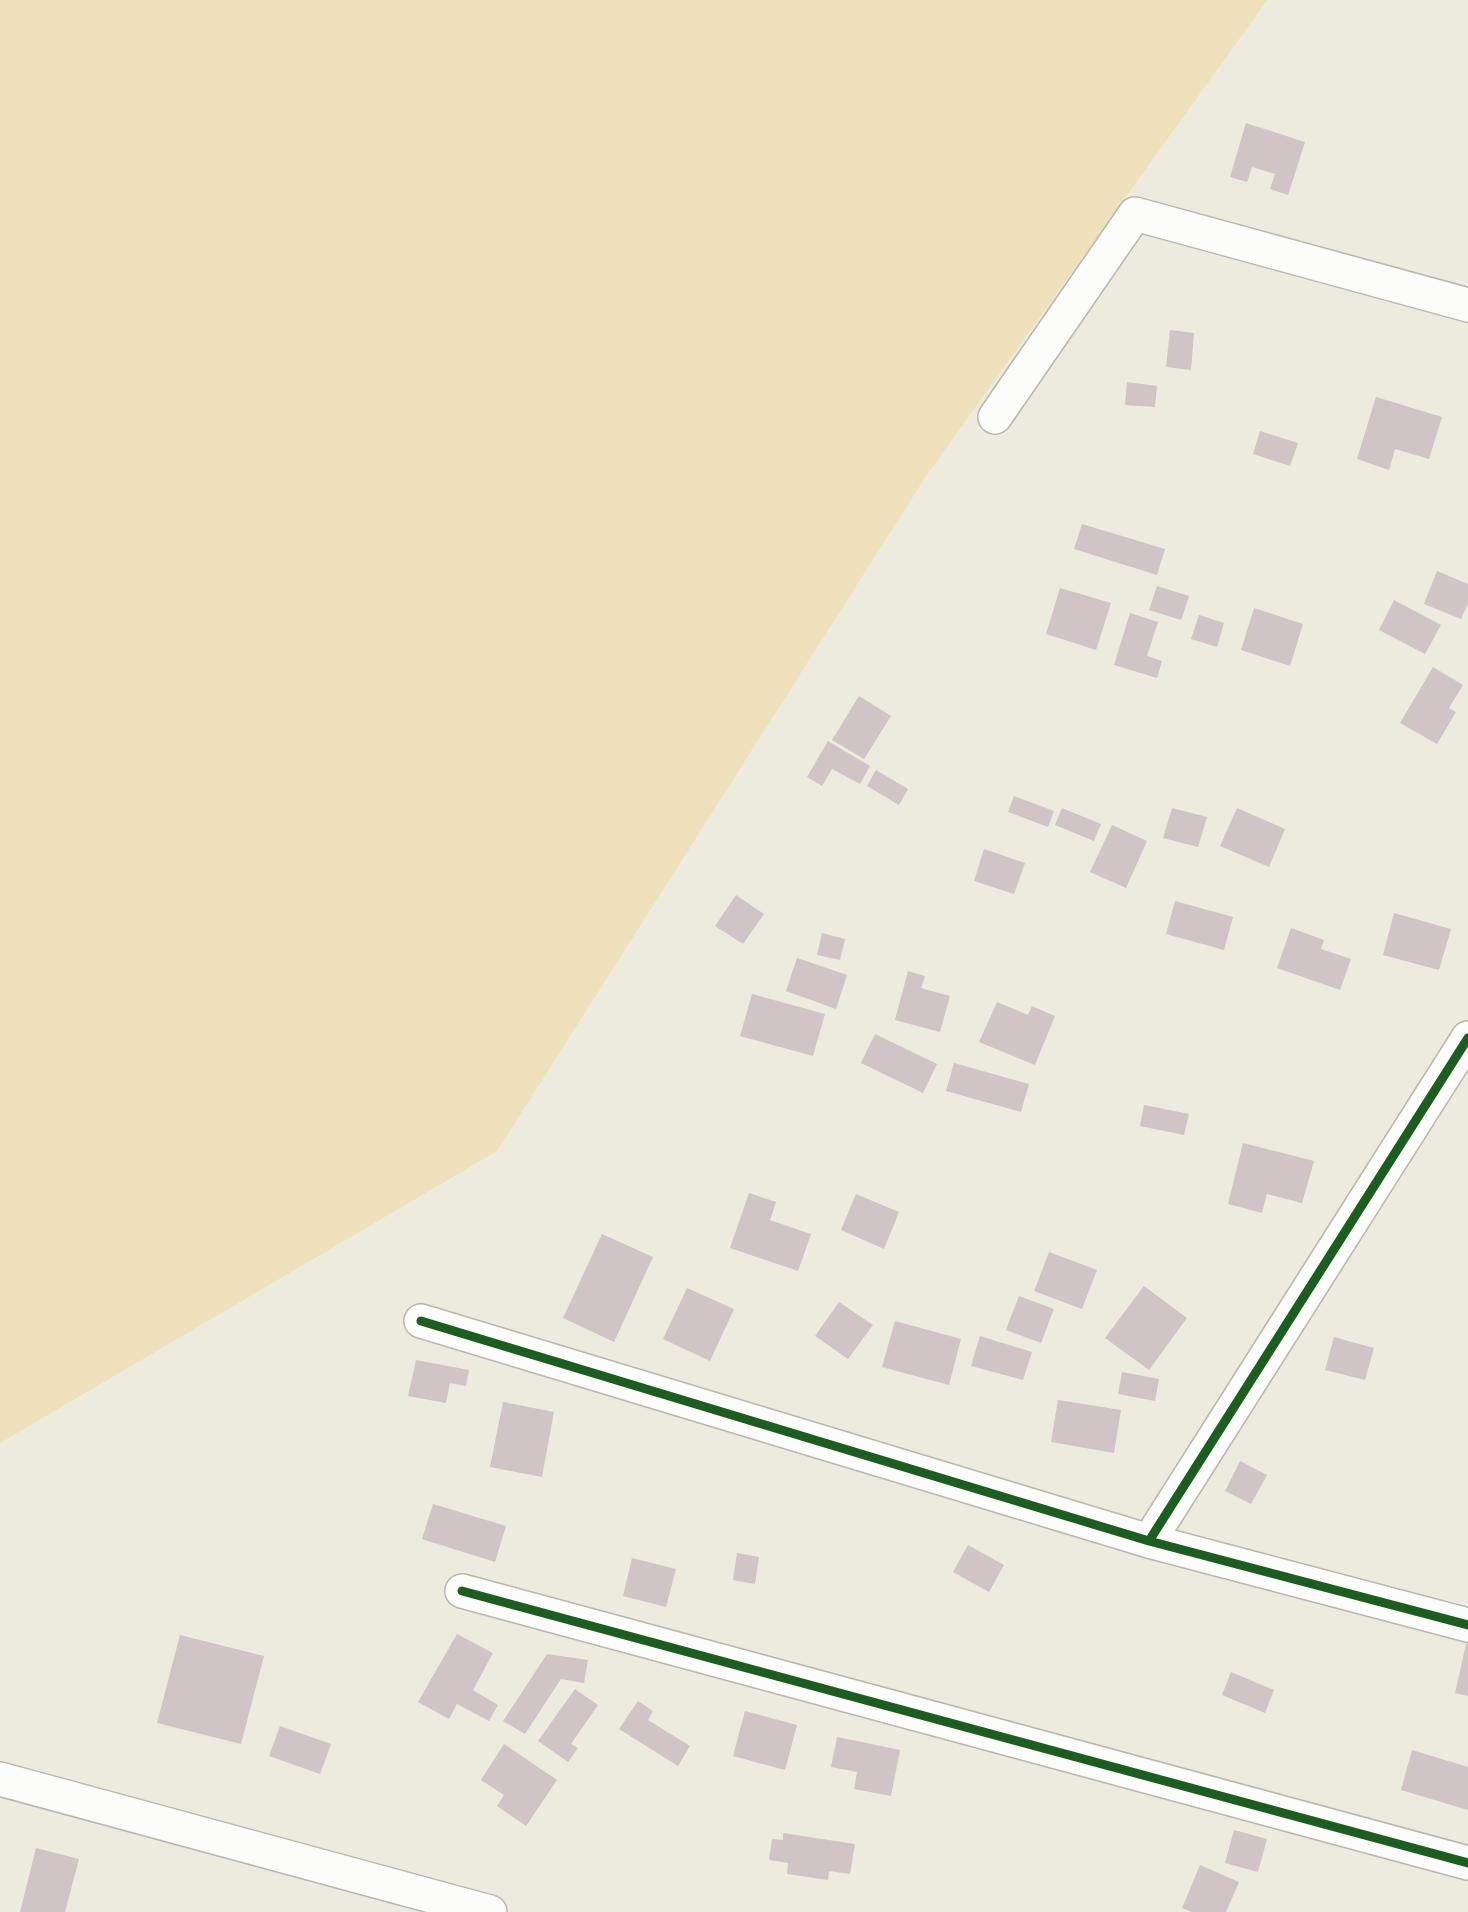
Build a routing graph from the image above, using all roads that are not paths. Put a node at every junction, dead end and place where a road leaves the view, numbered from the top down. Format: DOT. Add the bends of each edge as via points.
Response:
graph roads {
  1 [pos="1468,305"];
  2 [pos="995,417"];
  3 [pos="1468,1038"];
  4 [pos="421,1321"];
  5 [pos="1149,1541"];
  6 [pos="462,1591"];
  7 [pos="1468,1625"];
  8 [pos="0,1779"];
  9 [pos="1468,1863"];
  10 [pos="490,1912"];
  1 -- 2 [label="street" via="1135,214"];
  3 -- 5 [label="street"];
  4 -- 5 [label="street"];
  5 -- 7 [label="street"];
  6 -- 9 [label="street"];
  8 -- 10 [label="street"];
}
